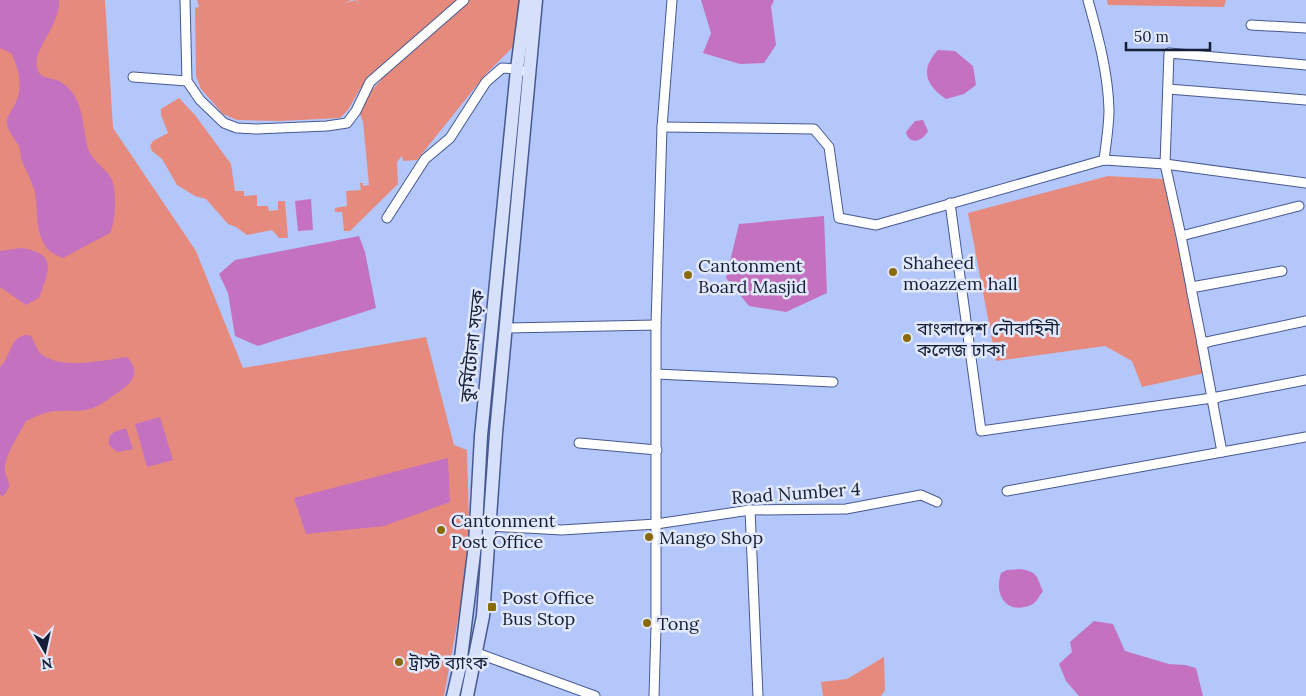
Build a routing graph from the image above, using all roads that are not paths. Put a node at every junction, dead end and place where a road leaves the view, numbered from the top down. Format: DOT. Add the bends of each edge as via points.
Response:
graph roads {
  1 [pos="185,0"];
  2 [pos="464,0"];
  3 [pos="526,0"];
  4 [pos="536,0"];
  5 [pos="672,0"];
  6 [pos="1088,0"];
  7 [pos="1251,25"];
  8 [pos="1306,28"];
  9 [pos="1306,65"];
  10 [pos="523,71"];
  11 [pos="132,77"];
  12 [pos="187,81"];
  13 [pos="1168,89"];
  14 [pos="1306,100"];
  15 [pos="662,127"];
  16 [pos="1104,160"];
  17 [pos="1165,164"];
  18 [pos="1306,182"];
  19 [pos="950,203"];
  20 [pos="1295,207"];
  21 [pos="1258,216"];
  22 [pos="387,218"];
  23 [pos="1306,321"];
  24 [pos="656,325"];
  25 [pos="506,328"];
  26 [pos="656,374"];
  27 [pos="1306,380"];
  28 [pos="833,382"];
  29 [pos="1212,398"];
  30 [pos="1306,437"];
  31 [pos="579,442"];
  32 [pos="657,450"];
  33 [pos="1222,452"];
  34 [pos="1007,491"];
  35 [pos="937,502"];
  36 [pos="750,510"];
  37 [pos="656,524"];
  38 [pos="490,526"];
  39 [pos="477,653"];
  40 [pos="453,696"];
  41 [pos="467,696"];
  42 [pos="595,696"];
  43 [pos="654,696"];
  44 [pos="758,696"];
  1 -- 12 [label="street"];
  2 -- 12 [label="street" via="370,82 347,122 309,127 237,128 224,123 200,100"];
  3 -- 10 [label="main road, কুর্মিটোলা সড়ক"];
  4 -- 10 [label="main road, কুর্মিটোলা সড়ক"];
  5 -- 15 [label="street"];
  6 -- 16 [label="street" via="1107,83 1109,112"];
  7 -- 8 [label="street"];
  9 -- 13 [label="street" via="1169,54"];
  10 -- 22 [label="street" via="502,68 486,82 450,138 425,159"];
  10 -- 25 [label="main road, কুর্মিটোলা সড়ক"];
  10 -- 40 [label="main road, কুর্মিটোলা সড়ক" via="480,436 475,545 460,666"];
  11 -- 12 [label="street"];
  13 -- 14 [label="street"];
  13 -- 17 [label="street"];
  15 -- 19 [label="street" via="814,129 829,147 838,218 876,225"];
  15 -- 24 [label="street"];
  16 -- 17 [label="street"];
  16 -- 19 [label="street"];
  17 -- 18 [label="street"];
  17 -- 21 [label="street" via="1180,236"];
  19 -- 29 [label="street" via="981,431"];
  20 -- 21 [label="street"];
  21 -- 23 [label="street" via="1181,236 1191,287 1277,272 1191,288 1202,343"];
  23 -- 29 [label="street" via="1202,344"];
  24 -- 25 [label="street"];
  24 -- 26 [label="street"];
  25 -- 38 [label="main road, কুর্মিটোলা সড়ক"];
  26 -- 28 [label="street"];
  26 -- 32 [label="street"];
  27 -- 29 [label="street"];
  27 -- 33 [label="street" via="1212,399"];
  30 -- 33 [label="street"];
  31 -- 32 [label="street"];
  32 -- 37 [label="street"];
  33 -- 34 [label="street"];
  35 -- 36 [label="street, Road Number 4" via="921,495 846,509"];
  36 -- 37 [label="street, Road Number 4"];
  36 -- 44 [label="street"];
  37 -- 38 [label="street, Road Number 4" via="562,530"];
  37 -- 43 [label="street"];
  38 -- 39 [label="main road, কুর্মিটোলা সড়ক"];
  39 -- 41 [label="main road, কুর্মিটোলা সড়ক"];
  39 -- 42 [label="street"];
}
